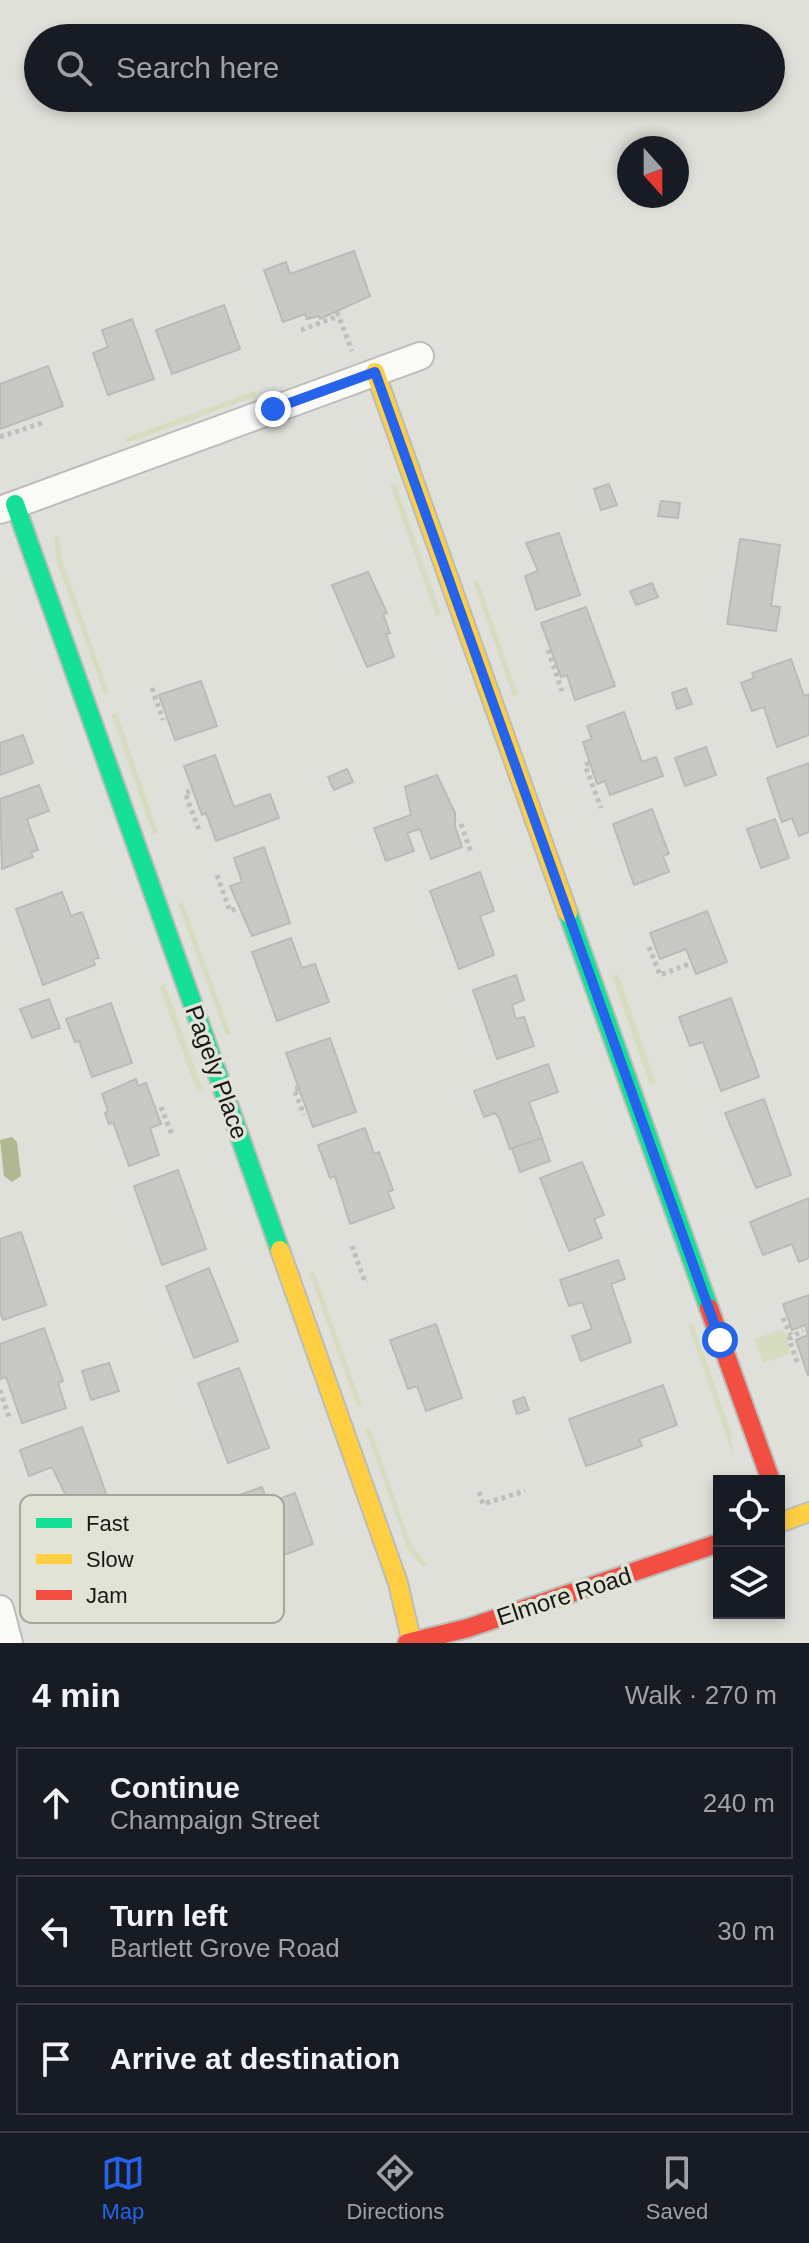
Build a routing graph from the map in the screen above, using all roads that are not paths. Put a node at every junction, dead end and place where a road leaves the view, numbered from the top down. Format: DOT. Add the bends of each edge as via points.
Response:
graph roads {
  1 [pos="420,356"];
  2 [pos="375,372"];
  3 [pos="7,507"];
  4 [pos="769,1475"];
  5 [pos="713,1545"];
  6 [pos="0,1609"];
  7 [pos="9,1643"];
  8 [pos="410,1643"];
  1 -- 2 [label="street"];
  2 -- 3 [label="street"];
  2 -- 4 [label="street"];
  3 -- 8 [label="street, Pagely Place" via="398,1583"];
  5 -- 8 [label="street, Elmore Road"];
  6 -- 7 [label="street"];
}
